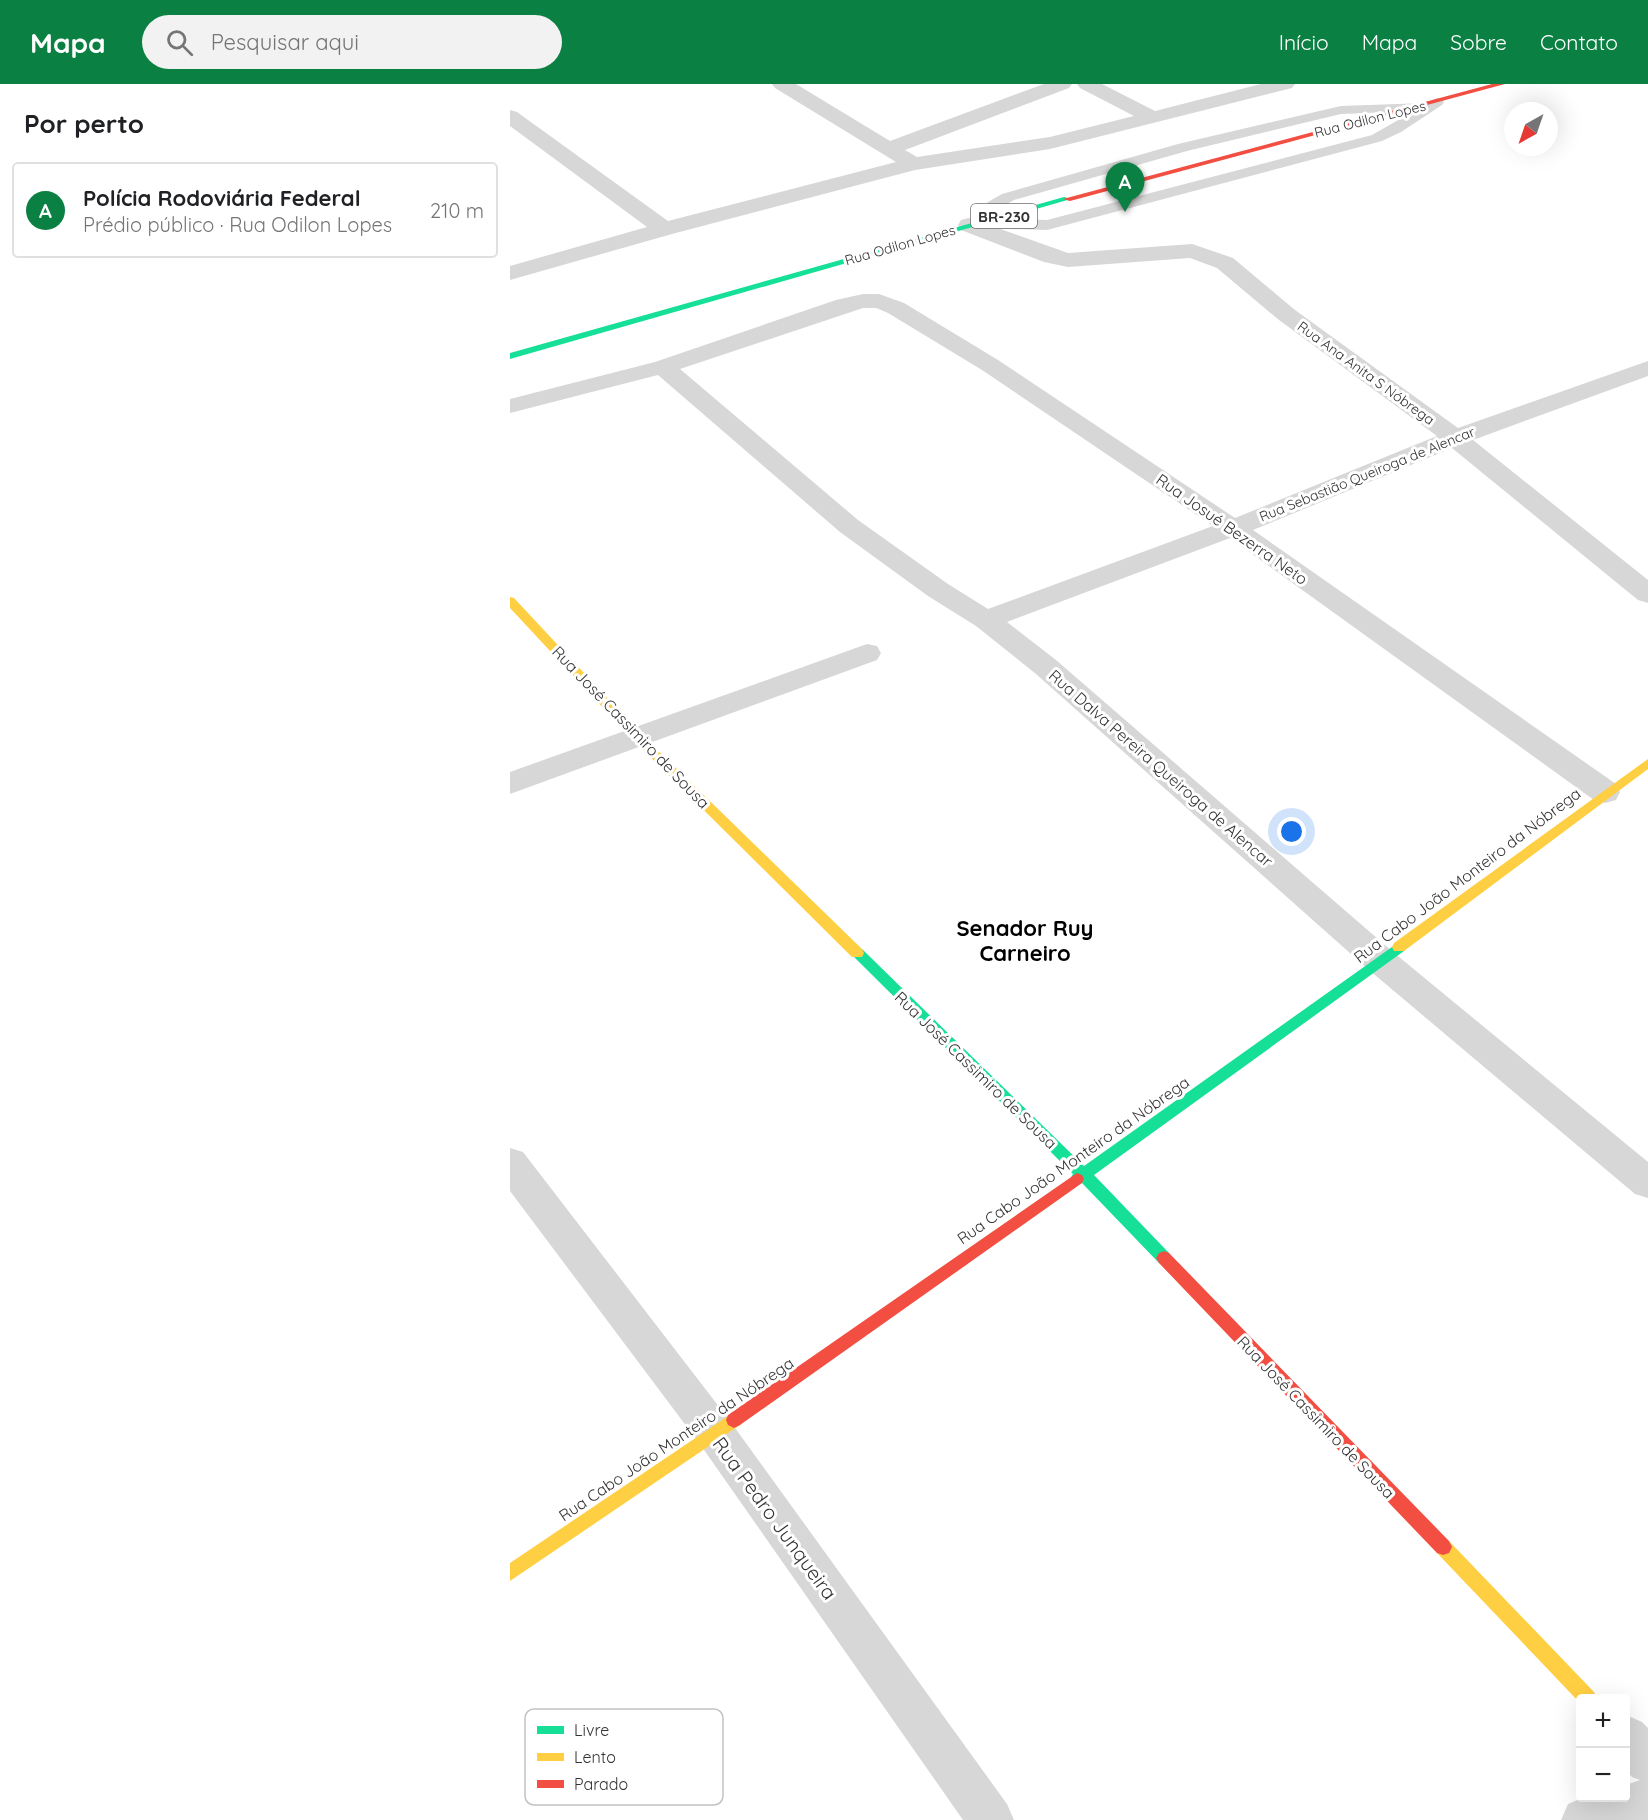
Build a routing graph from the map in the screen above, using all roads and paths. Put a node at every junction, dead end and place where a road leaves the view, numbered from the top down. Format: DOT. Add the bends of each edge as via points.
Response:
graph roads {
  1 [pos="782,84"];
  2 [pos="1062,84"];
  3 [pos="1087,84"];
  4 [pos="1285,84"];
  5 [pos="1501,84"];
  6 [pos="1430,104"];
  7 [pos="510,116"];
  8 [pos="1154,118"];
  9 [pos="1183,147"];
  10 [pos="890,148"];
  11 [pos="1201,162"];
  12 [pos="914,164"];
  13 [pos="1224,180"];
  14 [pos="977,223"];
  15 [pos="664,229"];
  16 [pos="510,273"];
  17 [pos="510,356"];
  18 [pos="663,367"];
  19 [pos="1648,368"];
  20 [pos="510,406"];
  21 [pos="1455,438"];
  22 [pos="1233,528"];
  23 [pos="1648,594"];
  24 [pos="510,601"];
  25 [pos="986,620"];
  26 [pos="867,653"];
  27 [pos="636,736"];
  28 [pos="1648,763"];
  29 [pos="510,783"];
  30 [pos="1605,792"];
  31 [pos="1381,961"];
  32 [pos="510,1163"];
  33 [pos="1083,1174"];
  34 [pos="1648,1184"];
  35 [pos="716,1434"];
  36 [pos="510,1573"];
  37 [pos="1584,1694"];
  38 [pos="1630,1742"];
  39 [pos="1648,1761"];
  40 [pos="1648,1801"];
  41 [pos="990,1820"];
  42 [pos="1584,1820"];
  1 -- 10 [label="street"];
  2 -- 10 [label="street"];
  3 -- 8 [label="street"];
  4 -- 8 [label="street"];
  5 -- 6 [label="main road, Rua Odilon Lopes / BR-230"];
  6 -- 9 [label="lane" via="1341,110"];
  6 -- 11 [label="main road, Rua Odilon Lopes / BR-230"];
  6 -- 13 [label="lane" via="1377,138"];
  7 -- 15 [label="street"];
  8 -- 12 [label="street" via="1019,150"];
  9 -- 11 [label="lane"];
  9 -- 14 [label="lane" via="1008,197"];
  10 -- 12 [label="street"];
  11 -- 13 [label="lane"];
  11 -- 14 [label="main road, Rua Odilon Lopes / BR-230"];
  12 -- 15 [label="street"];
  13 -- 14 [label="lane" via="1047,225"];
  14 -- 17 [label="main road, Rua Odilon Lopes / BR-230"];
  14 -- 21 [label="street, Rua Ana Anita S Nóbrega" via="1052,257 1068,260 1192,251 1225,263 1287,315"];
  15 -- 16 [label="street"];
  18 -- 20 [label="street"];
  18 -- 22 [label="street, Rua Josué Bezerra Neto" via="844,305 871,301 896,308 990,365"];
  18 -- 25 [label="street, Rua Dalva Pereira Queiroga de Alencar" via="849,526"];
  19 -- 21 [label="street, Rua Sebastião Queiroga de Alencar"];
  21 -- 22 [label="street, Rua Sebastião Queiroga de Alencar"];
  21 -- 23 [label="street, Rua Ana Anita S Nóbrega"];
  22 -- 25 [label="street, Rua Sebastião Queiroga de Alencar"];
  22 -- 30 [label="street, Rua Josué Bezerra Neto"];
  24 -- 27 [label="main road, Rua José Cassimiro de Sousa"];
  25 -- 31 [label="street, Rua Dalva Pereira Queiroga de Alencar" via="1055,675"];
  26 -- 27 [label="street"];
  27 -- 29 [label="street"];
  27 -- 33 [label="main road, Rua José Cassimiro de Sousa"];
  28 -- 30 [label="main road, Rua Cabo João Monteiro da Nóbrega"];
  30 -- 31 [label="main road, Rua Cabo João Monteiro da Nóbrega"];
  31 -- 33 [label="main road, Rua Cabo João Monteiro da Nóbrega"];
  31 -- 34 [label="street, Rua Dalva Pereira Queiroga de Alencar"];
  32 -- 35 [label="street, Rua Pedro Junqueira"];
  33 -- 35 [label="main road, Rua Cabo João Monteiro da Nóbrega"];
  33 -- 37 [label="main road, Rua José Cassimiro de Sousa"];
  35 -- 36 [label="main road, Rua Cabo João Monteiro da Nóbrega"];
  35 -- 41 [label="street, Rua Pedro Junqueira"];
  38 -- 39 [label="street"];
  40 -- 42 [label="street"];
}
